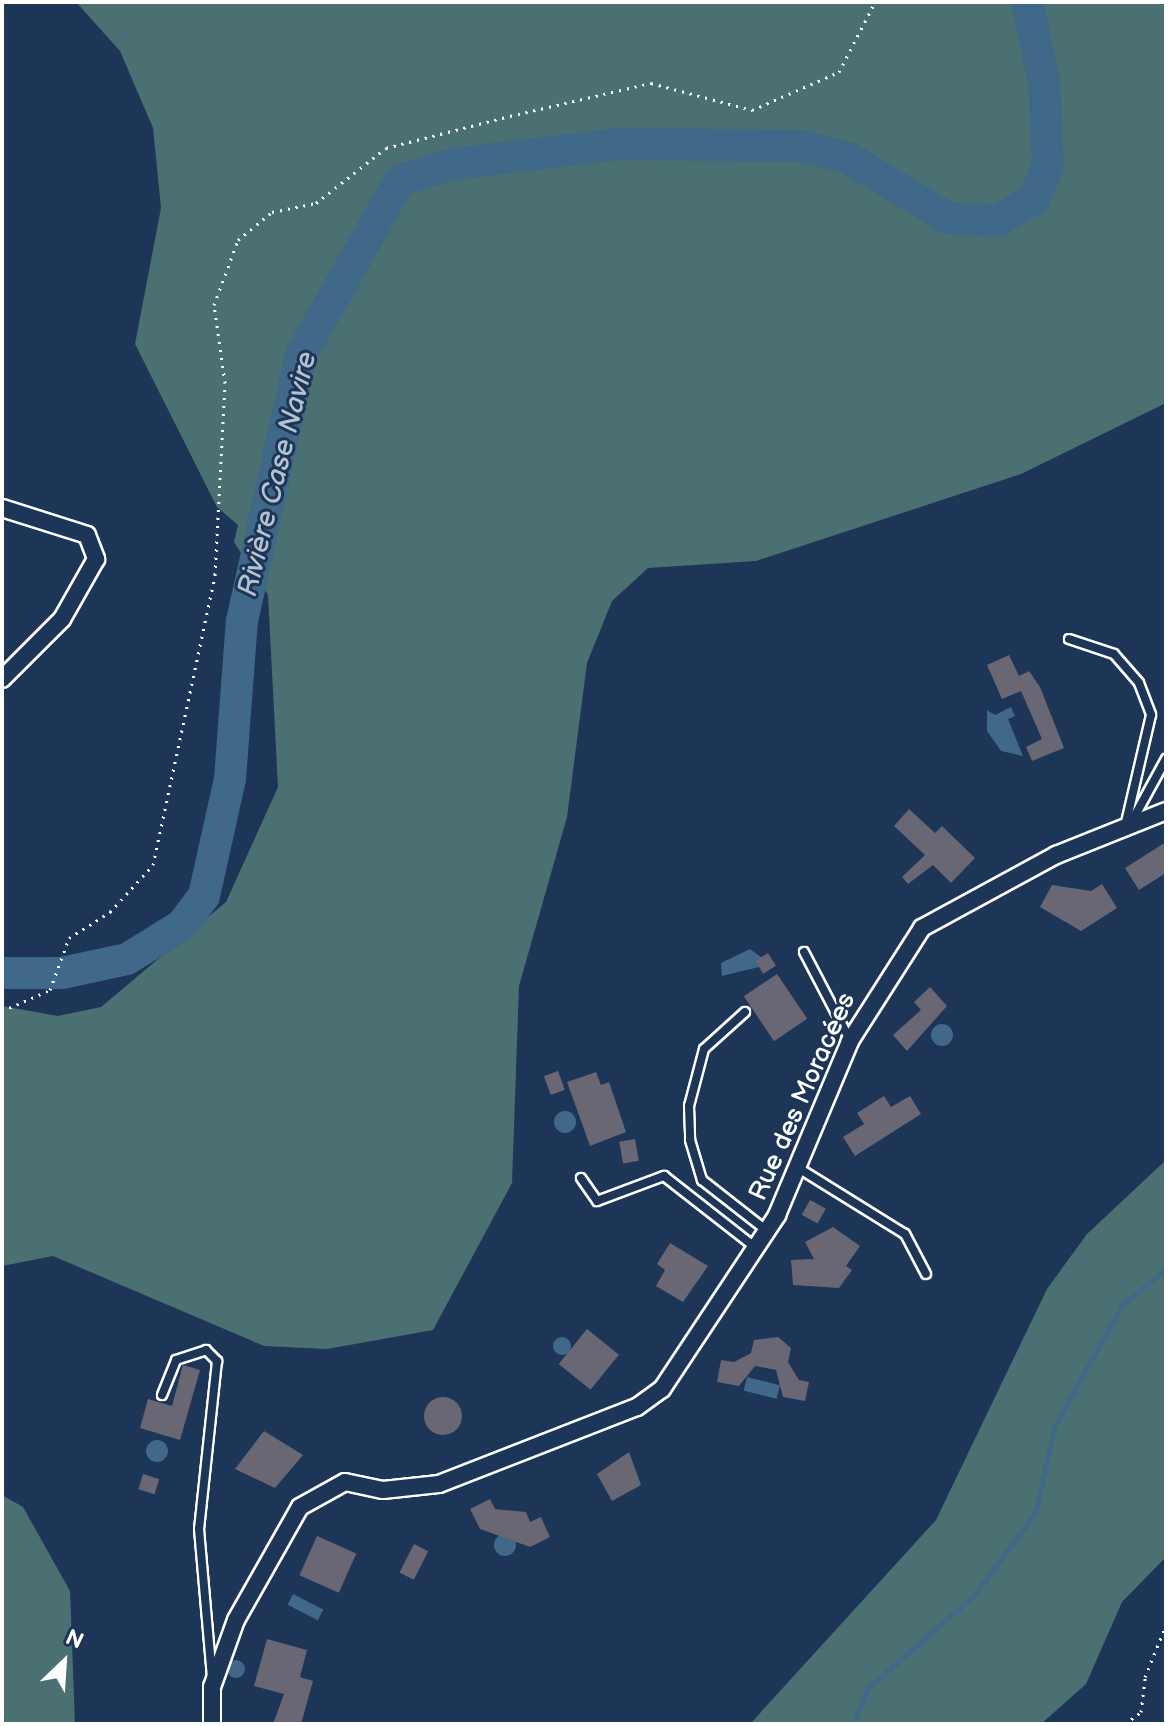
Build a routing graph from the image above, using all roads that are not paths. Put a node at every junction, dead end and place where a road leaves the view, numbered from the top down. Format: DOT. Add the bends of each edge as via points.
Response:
graph roads {
  1 [pos="2,508"];
  2 [pos="1069,639"];
  3 [pos="2,679"];
  4 [pos="1166,759"];
  5 [pos="1166,811"];
  6 [pos="1124,832"];
  7 [pos="804,952"];
  8 [pos="745,1012"];
  9 [pos="850,1041"];
  10 [pos="800,1169"];
  11 [pos="581,1178"];
  12 [pos="767,1231"];
  13 [pos="756,1248"];
  14 [pos="926,1274"];
  15 [pos="162,1395"];
  16 [pos="212,1687"];
  17 [pos="212,1724"];
  1 -- 3 [label="street" via="87,535 96,559 62,619"];
  2 -- 6 [label="lane" via="1114,654 1139,683 1151,715"];
  4 -- 6 [label="lane"];
  5 -- 6 [label="street, Rue des Moracées"];
  6 -- 9 [label="street, Rue des Moracées" via="1056,855 922,928"];
  7 -- 9 [label="lane"];
  8 -- 12 [label="lane" via="716,1031 704,1049 691,1092 690,1140 702,1180"];
  9 -- 10 [label="street, Rue des Moracées"];
  10 -- 12 [label="street, Rue des Moracées"];
  10 -- 14 [label="lane" via="905,1234"];
  11 -- 13 [label="lane" via="597,1201 664,1176"];
  12 -- 13 [label="street, Rue des Moracées"];
  13 -- 16 [label="street, Rue des Moracées" via="685,1361 637,1407 439,1484 383,1490 345,1482 322,1489 276,1542"];
  15 -- 16 [label="lane" via="176,1360 206,1350 217,1361 199,1529"];
  16 -- 17 [label="street, Rue des Moracées"];
}
